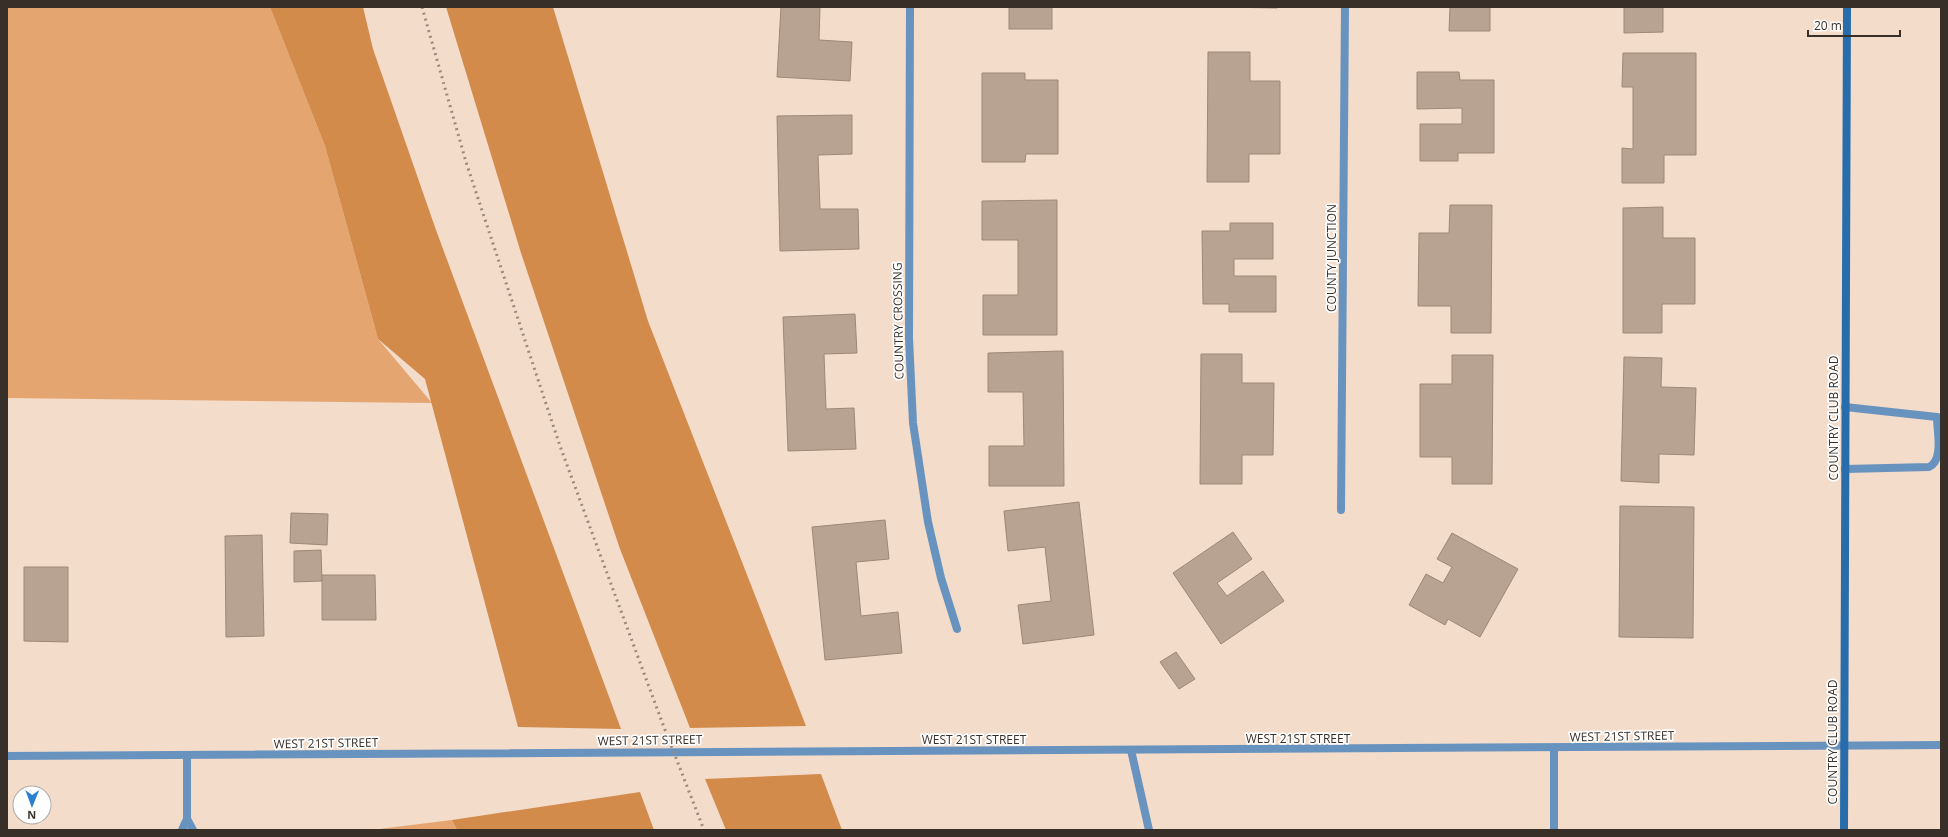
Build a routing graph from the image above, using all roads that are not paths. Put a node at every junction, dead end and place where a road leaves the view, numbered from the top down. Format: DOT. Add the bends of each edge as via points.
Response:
graph roads {
  1 [pos="910,7"];
  2 [pos="1345,7"];
  3 [pos="1847,7"];
  4 [pos="1845,407"];
  5 [pos="1939,418"];
  6 [pos="1845,468"];
  7 [pos="1341,510"];
  8 [pos="958,629"];
  9 [pos="1844,745"];
  10 [pos="1941,745"];
  11 [pos="1554,749"];
  12 [pos="1131,750"];
  13 [pos="7,756"];
  14 [pos="187,756"];
  15 [pos="187,818"];
  16 [pos="182,830"];
  17 [pos="193,830"];
  18 [pos="1149,830"];
  19 [pos="1554,830"];
  20 [pos="1844,830"];
  1 -- 8 [label="street, COUNTRY CROSSING" via="910,345 913,423 928,522 943,585"];
  2 -- 7 [label="street, COUNTY JUNCTION"];
  3 -- 4 [label="main road, COUNTRY CLUB ROAD"];
  4 -- 5 [label="street"];
  4 -- 6 [label="main road, COUNTRY CLUB ROAD"];
  5 -- 6 [label="street" via="1938,457 1935,464 1929,468"];
  6 -- 9 [label="main road, COUNTRY CLUB ROAD"];
  9 -- 10 [label="street, WEST 21ST STREET"];
  9 -- 11 [label="street, WEST 21ST STREET"];
  9 -- 20 [label="main road, COUNTRY CLUB ROAD"];
  11 -- 12 [label="street, WEST 21ST STREET"];
  11 -- 19 [label="street"];
  12 -- 14 [label="street, WEST 21ST STREET"];
  12 -- 18 [label="street"];
  13 -- 14 [label="street, WEST 21ST STREET"];
  14 -- 15 [label="street"];
  15 -- 16 [label="street"];
  15 -- 17 [label="street"];
}
